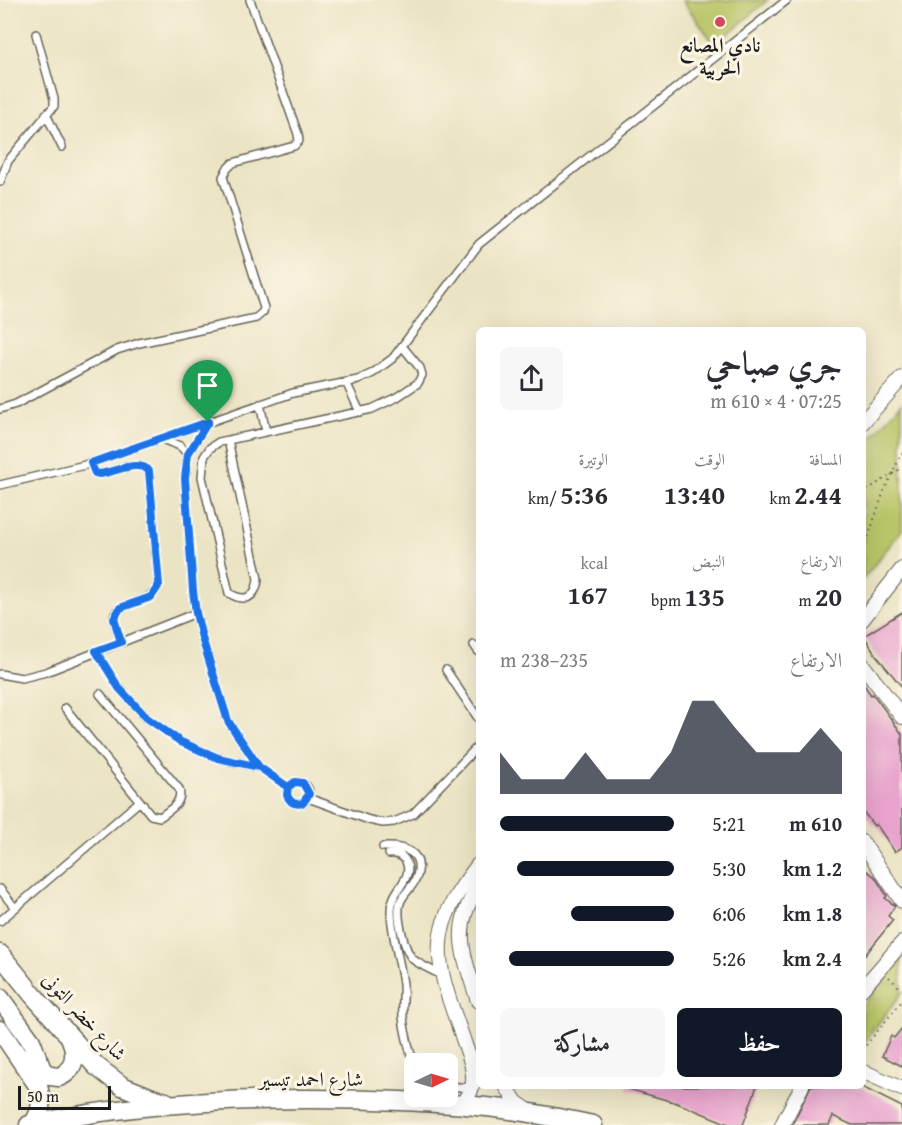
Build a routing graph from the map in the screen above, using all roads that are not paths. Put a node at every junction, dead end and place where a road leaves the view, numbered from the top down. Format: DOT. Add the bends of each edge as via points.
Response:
graph roads {
  1 [pos="250,0"];
  2 [pos="788,0"];
  3 [pos="36,34"];
  4 [pos="46,114"];
  5 [pos="62,147"];
  6 [pos="0,182"];
  7 [pos="402,346"];
  8 [pos="902,378"];
  9 [pos="346,382"];
  10 [pos="260,404"];
  11 [pos="0,409"];
  12 [pos="360,412"];
  13 [pos="866,418"];
  14 [pos="208,422"];
  15 [pos="266,432"];
  16 [pos="161,438"];
  17 [pos="228,440"];
  18 [pos="188,454"];
  19 [pos="91,463"];
  20 [pos="0,485"];
  21 [pos="902,569"];
  22 [pos="196,613"];
  23 [pos="866,615"];
  24 [pos="121,642"];
  25 [pos="96,651"];
  26 [pos="866,669"];
  27 [pos="446,670"];
  28 [pos="0,674"];
  29 [pos="100,694"];
  30 [pos="65,708"];
  31 [pos="476,715"];
  32 [pos="902,717"];
  33 [pos="476,748"];
  34 [pos="259,767"];
  35 [pos="288,787"];
  36 [pos="308,798"];
  37 [pos="140,801"];
  38 [pos="383,847"];
  39 [pos="866,848"];
  40 [pos="389,854"];
  41 [pos="476,868"];
  42 [pos="0,889"];
  43 [pos="476,891"];
  44 [pos="902,902"];
  45 [pos="15,908"];
  46 [pos="0,921"];
  47 [pos="902,943"];
  48 [pos="0,954"];
  49 [pos="443,976"];
  50 [pos="866,984"];
  51 [pos="476,994"];
  52 [pos="0,998"];
  53 [pos="0,1030"];
  54 [pos="70,1037"];
  55 [pos="411,1053"];
  56 [pos="866,1073"];
  57 [pos="474,1078"];
  58 [pos="44,1080"];
  59 [pos="458,1083"];
  60 [pos="508,1089"];
  61 [pos="800,1089"];
  62 [pos="902,1089"];
  63 [pos="183,1104"];
  64 [pos="461,1105"];
  65 [pos="536,1114"];
  66 [pos="31,1125"];
  67 [pos="593,1125"];
  68 [pos="782,1125"];
  1 -- 11 [label="lane" via="299,141 294,146 233,163 223,177 263,312 256,318 117,350"];
  2 -- 7 [label="lane" via="479,244"];
  3 -- 4 [label="lane" via="54,99 54,106"];
  4 -- 5 [label="lane"];
  4 -- 6 [label="lane" via="8,161"];
  7 -- 9 [label="lane" via="373,373"];
  7 -- 12 [label="lane" via="420,368 418,383 397,397"];
  8 -- 13 [label="street"];
  9 -- 10 [label="lane"];
  9 -- 12 [label="lane"];
  10 -- 14 [label="lane"];
  10 -- 15 [label="lane"];
  12 -- 15 [label="lane"];
  14 -- 16 [label="lane"];
  14 -- 18 [label="lane"];
  15 -- 17 [label="lane"];
  16 -- 18 [label="lane"];
  16 -- 19 [label="lane"];
  17 -- 17 [label="lane" via="219,441 204,457 202,477 229,593 249,598 257,590 258,579"];
  18 -- 22 [label="lane" via="185,478"];
  19 -- 20 [label="lane"];
  19 -- 24 [label="lane" via="95,473 100,474 138,465 149,471 159,585 151,597 116,613"];
  21 -- 23 [label="street"];
  22 -- 24 [label="lane"];
  22 -- 34 [label="lane" via="228,721"];
  24 -- 25 [label="lane"];
  25 -- 28 [label="lane" via="21,678"];
  25 -- 34 [label="lane" via="119,688 147,718 181,742 218,758"];
  26 -- 32 [label="street"];
  27 -- 31 [label="lane"];
  29 -- 37 [label="lane" via="180,792 178,803 160,817 151,815"];
  30 -- 37 [label="lane"];
  33 -- 36 [label="lane" via="413,814 394,822 369,820"];
  34 -- 35 [label="lane"];
  35 -- 36 [label="lane" via="295,782 303,783"];
  35 -- 36 [label="lane" via="288,799 295,804"];
  37 -- 45 [label="lane"];
  38 -- 49 [label="lane" via="400,846 416,859 416,880 399,904 403,936 409,954"];
  39 -- 44 [label="street"];
  40 -- 55 [label="lane" via="404,858 408,872 396,890 391,911 403,986 403,1019"];
  41 -- 49 [label="street" via="447,912 442,927"];
  42 -- 45 [label="lane"];
  43 -- 51 [label="street" via="462,928 463,950"];
  45 -- 46 [label="lane"];
  47 -- 50 [label="street"];
  48 -- 54 [label="main road, شارع خضر التونى"];
  49 -- 57 [label="street"];
  52 -- 58 [label="main road" via="31,1041"];
  53 -- 58 [label="main road"];
  54 -- 58 [label="main road" via="75,1050 72,1065 63,1076"];
  54 -- 63 [label="main road, شارع خضر التونى" via="96,1066 122,1086 152,1098"];
  56 -- 62 [label="street"];
  57 -- 59 [label="lane"];
  57 -- 64 [label="street" via="468,1098"];
  58 -- 66 [label="main road" via="38,1117"];
  60 -- 65 [label="street" via="516,1102"];
  61 -- 68 [label="street"];
  63 -- 64 [label="main road, شارع احمد تيسير" via="340,1099"];
  63 -- 66 [label="main road, شارع احمد تيسير"];
  64 -- 65 [label="main road, شارع احمد تيسير"];
  65 -- 67 [label="main road, شارع احمد تيسير"];
}
